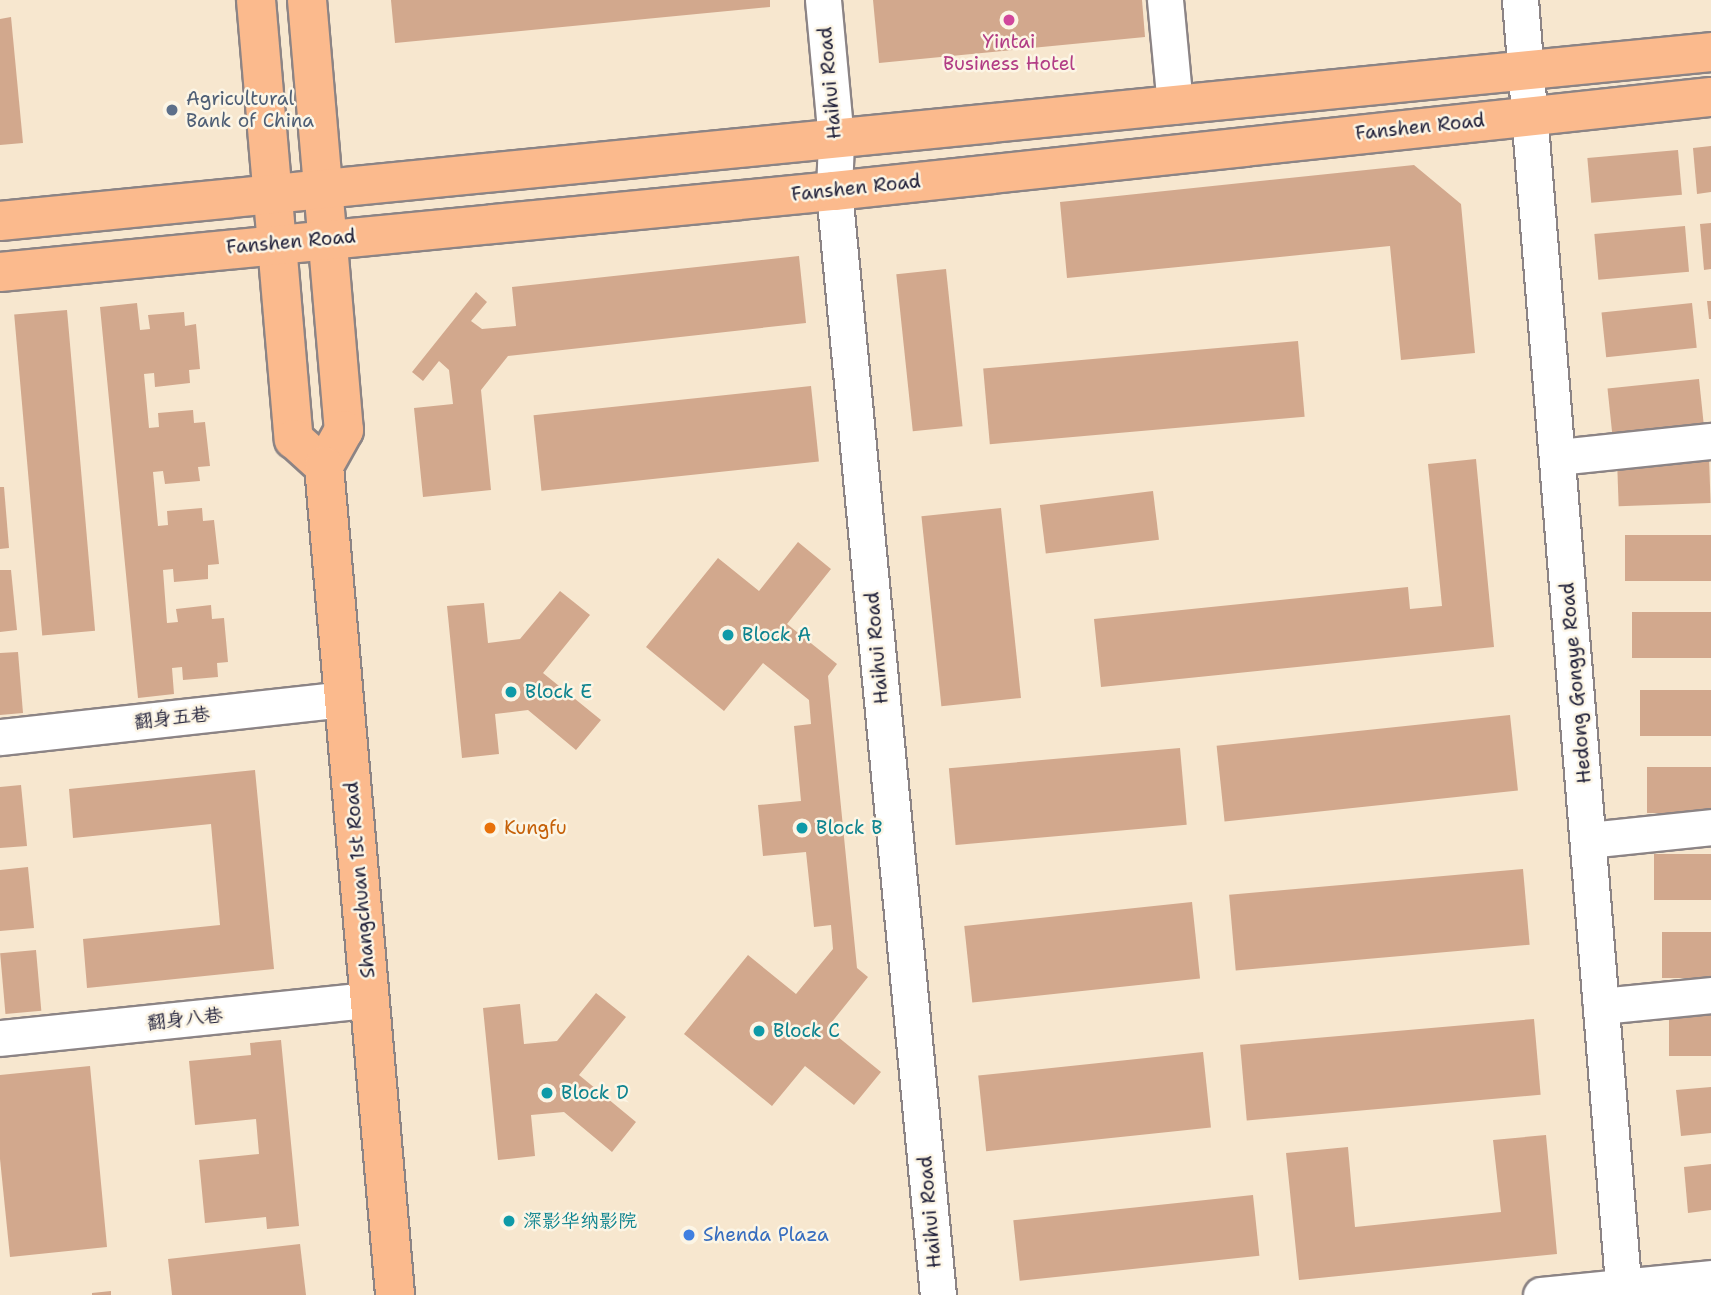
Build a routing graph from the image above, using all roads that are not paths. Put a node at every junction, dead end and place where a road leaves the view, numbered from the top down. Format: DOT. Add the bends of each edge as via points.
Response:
graph roads {
  1 [pos="256,0"];
  2 [pos="307,0"];
  3 [pos="823,0"];
  4 [pos="1165,0"];
  5 [pos="1520,0"];
  6 [pos="1711,52"];
  7 [pos="1526,70"];
  8 [pos="1711,97"];
  9 [pos="316,104"];
  10 [pos="1175,106"];
  11 [pos="266,115"];
  12 [pos="1531,115"];
  13 [pos="836,141"];
  14 [pos="407,182"];
  15 [pos="323,190"];
  16 [pos="834,191"];
  17 [pos="273,194"];
  18 [pos="178,204"];
  19 [pos="0,221"];
  20 [pos="413,231"];
  21 [pos="328,239"];
  22 [pos="278,244"];
  23 [pos="193,252"];
  24 [pos="0,272"];
  25 [pos="334,318"];
  26 [pos="284,319"];
  27 [pos="1711,441"];
  28 [pos="1558,457"];
  29 [pos="324,466"];
  30 [pos="344,699"];
  31 [pos="0,737"];
  32 [pos="1711,827"];
  33 [pos="1588,840"];
  34 [pos="1711,995"];
  35 [pos="370,1000"];
  36 [pos="1601,1006"];
  37 [pos="0,1038"];
  38 [pos="1711,1278"];
  39 [pos="1624,1291"];
  40 [pos="395,1295"];
  41 [pos="938,1295"];
  42 [pos="1541,1295"];
  1 -- 11 [label="main road"];
  2 -- 9 [label="main road"];
  3 -- 13 [label="street, Haihui Road"];
  4 -- 10 [label="street"];
  5 -- 7 [label="street, Hedong Gongye Road"];
  6 -- 7 [label="main road"];
  7 -- 10 [label="main road"];
  7 -- 12 [label="street, Hedong Gongye Road"];
  8 -- 12 [label="main road, Fanshen Road"];
  9 -- 14 [label="main road" via="336,151 355,169 379,179"];
  9 -- 15 [label="main road"];
  10 -- 13 [label="main road"];
  11 -- 17 [label="main road"];
  11 -- 18 [label="main road" via="250,166 233,184"];
  12 -- 16 [label="main road, Fanshen Road"];
  12 -- 28 [label="street, Hedong Gongye Road"];
  13 -- 14 [label="main road"];
  13 -- 16 [label="street, Haihui Road"];
  14 -- 15 [label="main road"];
  15 -- 17 [label="main road"];
  15 -- 21 [label="main road"];
  16 -- 20 [label="main road, Fanshen Road"];
  16 -- 41 [label="street, Haihui Road"];
  17 -- 18 [label="main road"];
  17 -- 22 [label="main road"];
  18 -- 19 [label="main road"];
  20 -- 21 [label="main road, Fanshen Road"];
  20 -- 25 [label="main road" via="387,238 350,267"];
  21 -- 22 [label="main road, Fanshen Road"];
  21 -- 25 [label="main road"];
  22 -- 23 [label="main road, Fanshen Road"];
  22 -- 26 [label="main road"];
  23 -- 24 [label="main road, Fanshen Road"];
  23 -- 26 [label="main road" via="223,254 244,262 262,277"];
  25 -- 29 [label="main road" via="344,430"];
  26 -- 29 [label="main road" via="295,439"];
  27 -- 28 [label="street"];
  28 -- 33 [label="street, Hedong Gongye Road"];
  29 -- 30 [label="main road, Shangchuan 1st Road"];
  30 -- 31 [label="street, 翻身五巷"];
  30 -- 35 [label="main road, Shangchuan 1st Road"];
  32 -- 33 [label="street"];
  33 -- 36 [label="street, Hedong Gongye Road"];
  34 -- 36 [label="street"];
  35 -- 37 [label="street, 翻身八巷"];
  35 -- 40 [label="main road, Shangchuan 1st Road"];
  36 -- 39 [label="street, Hedong Gongye Road"];
  38 -- 39 [label="street"];
  39 -- 42 [label="street"];
}
